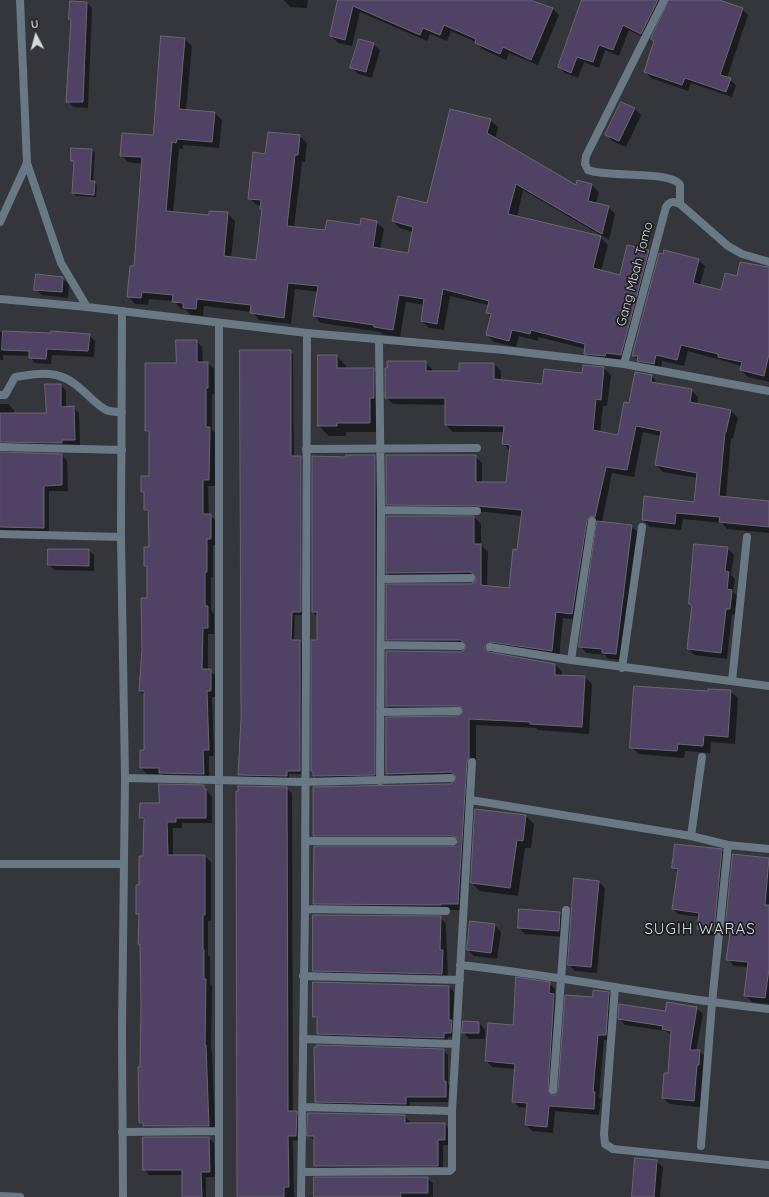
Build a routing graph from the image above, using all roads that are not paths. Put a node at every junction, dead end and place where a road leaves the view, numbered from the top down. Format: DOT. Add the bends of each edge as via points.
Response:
graph roads {
  1 [pos="20,0"];
  2 [pos="664,0"];
  3 [pos="27,163"];
  4 [pos="680,200"];
  5 [pos="0,222"];
  6 [pos="769,262"];
  7 [pos="0,299"];
  8 [pos="87,307"];
  9 [pos="122,311"];
  10 [pos="219,324"];
  11 [pos="307,333"];
  12 [pos="379,341"];
  13 [pos="624,364"];
  14 [pos="769,391"];
  15 [pos="0,395"];
  16 [pos="122,412"];
  17 [pos="0,446"];
  18 [pos="476,448"];
  19 [pos="306,449"];
  20 [pos="379,449"];
  21 [pos="122,450"];
  22 [pos="381,510"];
  23 [pos="477,512"];
  24 [pos="592,521"];
  25 [pos="642,527"];
  26 [pos="0,534"];
  27 [pos="121,536"];
  28 [pos="747,537"];
  29 [pos="471,578"];
  30 [pos="381,579"];
  31 [pos="381,645"];
  32 [pos="461,646"];
  33 [pos="490,647"];
  34 [pos="570,660"];
  35 [pos="622,668"];
  36 [pos="732,682"];
  37 [pos="769,686"];
  38 [pos="458,711"];
  39 [pos="380,712"];
  40 [pos="702,757"];
  41 [pos="472,762"];
  42 [pos="125,778"];
  43 [pos="451,778"];
  44 [pos="220,780"];
  45 [pos="380,781"];
  46 [pos="305,782"];
  47 [pos="471,800"];
  48 [pos="691,836"];
  49 [pos="305,841"];
  50 [pos="453,841"];
  51 [pos="728,844"];
  52 [pos="769,849"];
  53 [pos="0,864"];
  54 [pos="123,864"];
  55 [pos="305,909"];
  56 [pos="566,910"];
  57 [pos="446,912"];
  58 [pos="460,965"];
  59 [pos="303,976"];
  60 [pos="561,978"];
  61 [pos="460,980"];
  62 [pos="615,987"];
  63 [pos="712,1003"];
  64 [pos="769,1009"];
  65 [pos="304,1039"];
  66 [pos="456,1044"];
  67 [pos="553,1090"];
  68 [pos="303,1107"];
  69 [pos="452,1110"];
  70 [pos="219,1131"];
  71 [pos="122,1132"];
  72 [pos="701,1146"];
  73 [pos="769,1165"];
  74 [pos="302,1172"];
  75 [pos="0,1196"];
  76 [pos="123,1196"];
  77 [pos="20,1197"];
  78 [pos="219,1197"];
  79 [pos="301,1197"];
  1 -- 3 [label="street"];
  2 -- 4 [label="street" via="586,156 585,164 592,172 668,178 678,182"];
  3 -- 5 [label="street"];
  3 -- 8 [label="street" via="61,263"];
  4 -- 6 [label="street" via="728,246 742,254"];
  4 -- 13 [label="street, Gang Mbah Tomo" via="671,202 666,207"];
  7 -- 8 [label="street"];
  8 -- 9 [label="street"];
  9 -- 10 [label="street"];
  9 -- 16 [label="street"];
  10 -- 11 [label="street"];
  10 -- 44 [label="street"];
  11 -- 12 [label="street"];
  11 -- 19 [label="street"];
  12 -- 13 [label="street" via="504,350"];
  12 -- 20 [label="street"];
  13 -- 14 [label="street"];
  15 -- 16 [label="street" via="5,394 15,377 56,375 70,380 106,410"];
  16 -- 21 [label="street"];
  17 -- 21 [label="street"];
  18 -- 20 [label="street"];
  19 -- 20 [label="street"];
  19 -- 46 [label="street"];
  20 -- 22 [label="street"];
  21 -- 27 [label="street"];
  22 -- 23 [label="street"];
  22 -- 30 [label="street"];
  24 -- 34 [label="street"];
  25 -- 35 [label="street"];
  26 -- 27 [label="street"];
  27 -- 42 [label="street"];
  28 -- 36 [label="street"];
  29 -- 30 [label="street"];
  30 -- 31 [label="street"];
  31 -- 32 [label="street"];
  31 -- 39 [label="street"];
  33 -- 34 [label="street"];
  34 -- 35 [label="street"];
  35 -- 36 [label="street"];
  36 -- 37 [label="street"];
  38 -- 39 [label="street"];
  39 -- 45 [label="street"];
  40 -- 48 [label="street"];
  41 -- 47 [label="street"];
  42 -- 44 [label="street"];
  42 -- 54 [label="street"];
  43 -- 45 [label="street"];
  44 -- 46 [label="street"];
  44 -- 70 [label="street"];
  45 -- 46 [label="street"];
  46 -- 49 [label="street"];
  47 -- 48 [label="street"];
  47 -- 58 [label="street"];
  48 -- 51 [label="street"];
  49 -- 50 [label="street"];
  49 -- 55 [label="street"];
  51 -- 52 [label="street"];
  51 -- 63 [label="street"];
  53 -- 54 [label="street"];
  54 -- 71 [label="street"];
  55 -- 57 [label="street"];
  55 -- 59 [label="street"];
  56 -- 60 [label="street"];
  58 -- 60 [label="street"];
  58 -- 61 [label="street"];
  59 -- 61 [label="street"];
  59 -- 65 [label="street"];
  60 -- 62 [label="street"];
  60 -- 67 [label="street"];
  61 -- 66 [label="street"];
  62 -- 63 [label="street"];
  62 -- 73 [label="street" via="605,1144 613,1149"];
  63 -- 64 [label="street"];
  63 -- 72 [label="street"];
  65 -- 66 [label="street"];
  65 -- 68 [label="street"];
  66 -- 69 [label="street"];
  68 -- 69 [label="street"];
  68 -- 74 [label="street"];
  69 -- 74 [label="street" via="451,1171"];
  70 -- 71 [label="street"];
  70 -- 78 [label="street"];
  71 -- 76 [label="street"];
  74 -- 79 [label="street"];
  75 -- 77 [label="street"];
}
